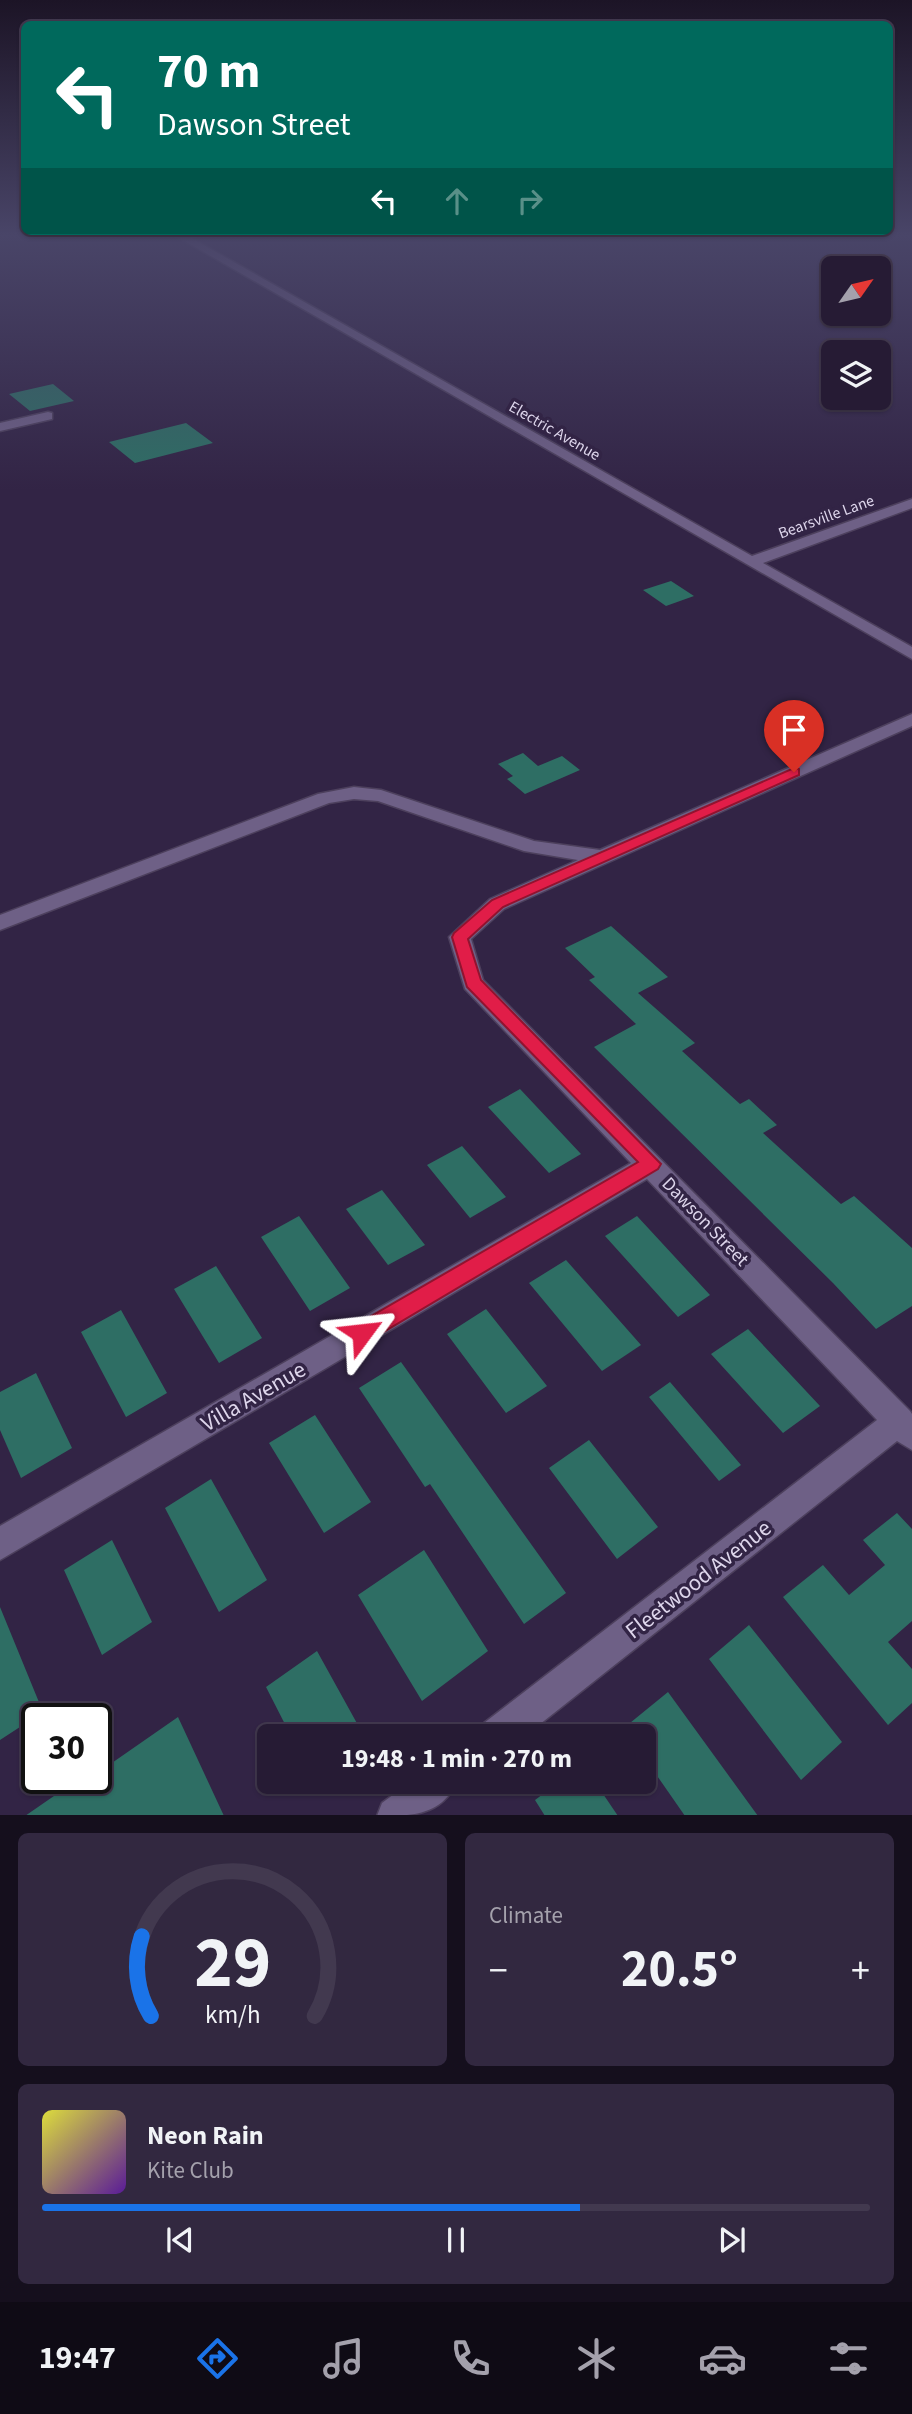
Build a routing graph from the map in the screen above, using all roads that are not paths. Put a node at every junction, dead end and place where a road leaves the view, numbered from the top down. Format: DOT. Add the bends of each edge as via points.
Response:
graph roads {
  1 [pos="329,321"];
  2 [pos="48,416"];
  3 [pos="0,427"];
  4 [pos="912,503"];
  5 [pos="751,562"];
  6 [pos="912,654"];
  7 [pos="912,719"];
  8 [pos="605,857"];
  9 [pos="0,923"];
  10 [pos="651,1164"];
  11 [pos="906,1428"];
  12 [pos="0,1544"];
  13 [pos="513,1724"];
  14 [pos="423,1794"];
  15 [pos="395,1815"];
  1 -- 5 [label="street, Electric Avenue"];
  2 -- 3 [label="street"];
  4 -- 5 [label="street, Bearsville Lane"];
  5 -- 6 [label="street, Electric Avenue"];
  7 -- 8 [label="street, Dawson Street"];
  8 -- 9 [label="street" via="531,847 382,796 354,793 325,798"];
  8 -- 10 [label="street, Dawson Street" via="498,904 460,937 473,983"];
  10 -- 11 [label="street, Dawson Street"];
  10 -- 12 [label="street, Villa Avenue"];
  11 -- 13 [label="street, Fleetwood Avenue"];
  14 -- 15 [label="street"];
}
